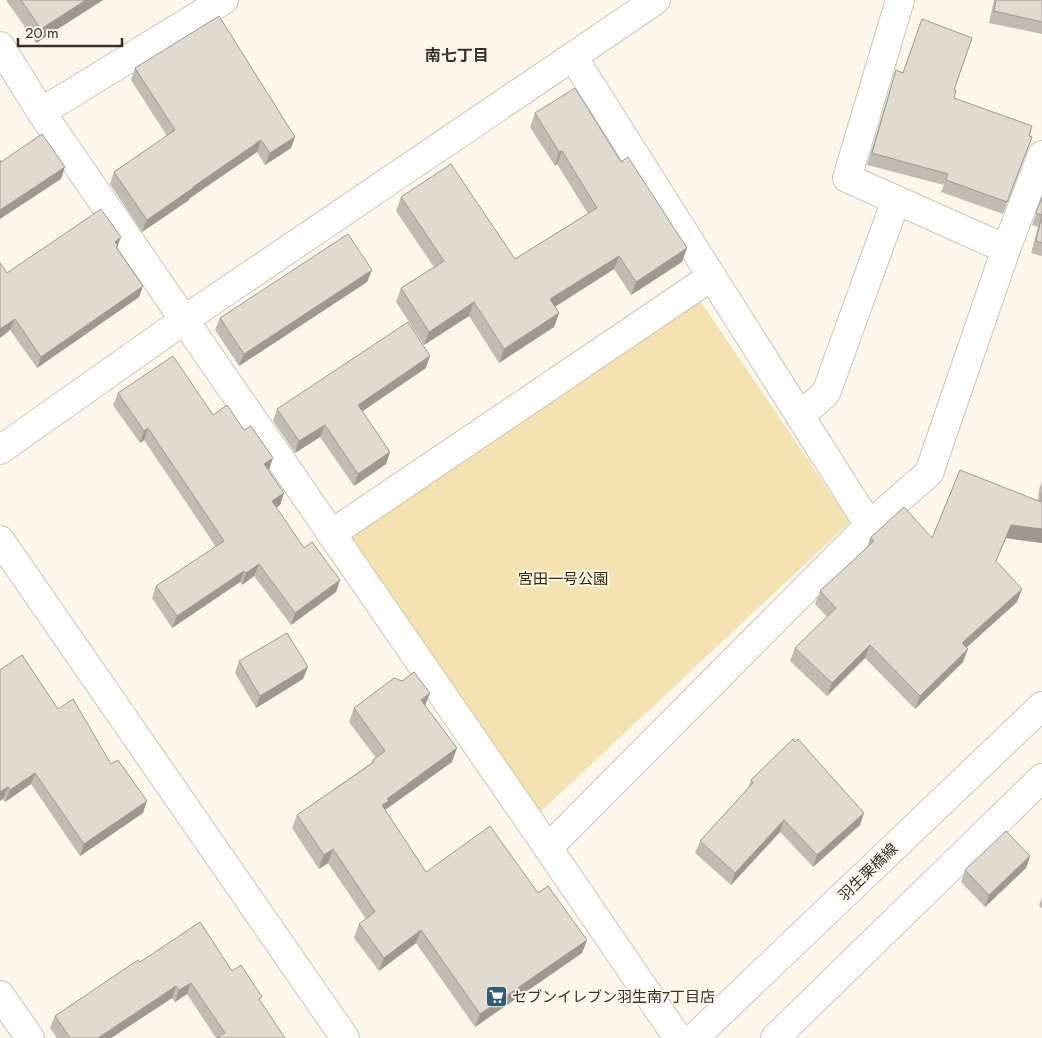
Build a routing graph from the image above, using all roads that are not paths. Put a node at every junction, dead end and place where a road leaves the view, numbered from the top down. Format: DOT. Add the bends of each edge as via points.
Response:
graph roads {
  1 [pos="224,0"];
  2 [pos="656,0"];
  3 [pos="900,0"];
  4 [pos="0,46"];
  5 [pos="573,57"];
  6 [pos="41,112"];
  7 [pos="1042,155"];
  8 [pos="896,200"];
  9 [pos="1006,249"];
  10 [pos="711,276"];
  11 [pos="184,320"];
  12 [pos="800,416"];
  13 [pos="0,450"];
  14 [pos="869,525"];
  15 [pos="331,534"];
  16 [pos="0,540"];
  17 [pos="1042,706"];
  18 [pos="1042,778"];
  19 [pos="548,848"];
  20 [pos="0,995"];
  21 [pos="30,1038"];
  22 [pos="345,1038"];
  23 [pos="678,1038"];
  24 [pos="694,1038"];
  25 [pos="775,1038"];
  1 -- 6 [label="street"];
  2 -- 5 [label="street"];
  3 -- 8 [label="street" via="847,178"];
  4 -- 6 [label="street"];
  5 -- 10 [label="street"];
  5 -- 11 [label="street"];
  6 -- 11 [label="street"];
  7 -- 9 [label="street"];
  8 -- 9 [label="street"];
  8 -- 12 [label="street" via="826,393"];
  9 -- 14 [label="street" via="929,473"];
  10 -- 12 [label="street"];
  10 -- 15 [label="street"];
  11 -- 13 [label="street"];
  11 -- 15 [label="street"];
  12 -- 14 [label="street"];
  14 -- 19 [label="street"];
  15 -- 19 [label="street"];
  16 -- 22 [label="street"];
  17 -- 24 [label="street, 羽生栗橋線"];
  18 -- 25 [label="street"];
  19 -- 23 [label="street"];
  20 -- 21 [label="street"];
}
